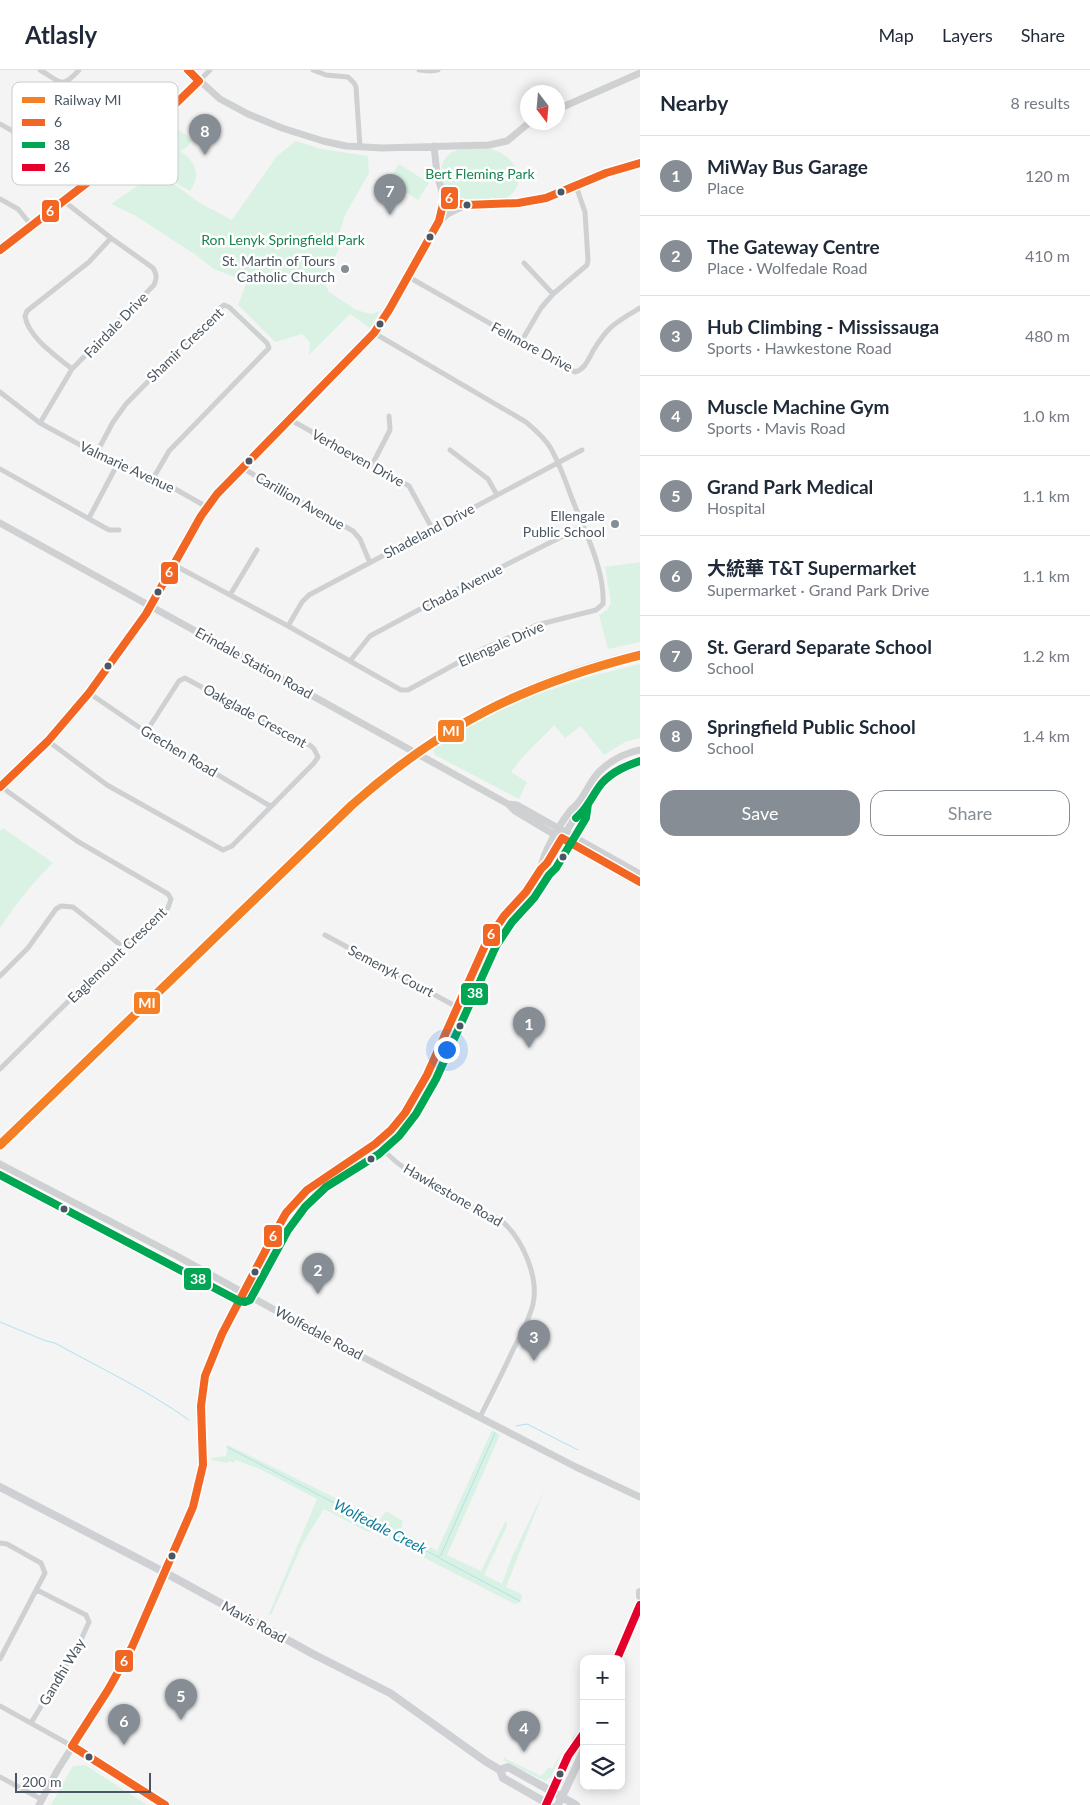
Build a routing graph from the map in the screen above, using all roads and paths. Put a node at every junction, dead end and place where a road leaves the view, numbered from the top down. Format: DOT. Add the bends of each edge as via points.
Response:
graph roads {
  1 [pos="40,70"];
  2 [pos="79,70"];
  3 [pos="188,70"];
  4 [pos="210,70"];
  5 [pos="313,70"];
  6 [pos="419,70"];
  7 [pos="438,70"];
  8 [pos="640,73"];
  9 [pos="198,81"];
  10 [pos="60,82"];
  11 [pos="68,82"];
  12 [pos="178,101"];
  13 [pos="565,106"];
  14 [pos="0,124"];
  15 [pos="521,130"];
  16 [pos="12,131"];
  17 [pos="434,146"];
  18 [pos="360,147"];
  19 [pos="640,163"];
  20 [pos="84,185"];
  21 [pos="576,186"];
  22 [pos="0,199"];
  23 [pos="64,202"];
  24 [pos="449,205"];
  25 [pos="31,225"];
  26 [pos="111,238"];
  27 [pos="0,250"];
  28 [pos="524,262"];
  29 [pos="407,276"];
  30 [pos="553,294"];
  31 [pos="640,308"];
  32 [pos="374,333"];
  33 [pos="521,342"];
  34 [pos="72,369"];
  35 [pos="0,392"];
  36 [pos="389,416"];
  37 [pos="289,419"];
  38 [pos="40,422"];
  39 [pos="450,450"];
  40 [pos="582,450"];
  41 [pos="96,454"];
  42 [pos="558,463"];
  43 [pos="117,465"];
  44 [pos="372,465"];
  45 [pos="242,468"];
  46 [pos="0,469"];
  47 [pos="154,477"];
  48 [pos="497,495"];
  49 [pos="207,507"];
  50 [pos="89,518"];
  51 [pos="0,523"];
  52 [pos="583,526"];
  53 [pos="119,530"];
  54 [pos="433,530"];
  55 [pos="257,550"];
  56 [pos="370,563"];
  57 [pos="174,565"];
  58 [pos="230,595"];
  59 [pos="150,606"];
  60 [pos="288,626"];
  61 [pos="350,662"];
  62 [pos="89,693"];
  63 [pos="146,732"];
  64 [pos="48,742"];
  65 [pos="640,750"];
  66 [pos="1,786"];
  67 [pos="508,804"];
  68 [pos="270,806"];
  69 [pos="563,829"];
  70 [pos="559,837"];
  71 [pos="640,874"];
  72 [pos="640,882"];
  73 [pos="324,935"];
  74 [pos="123,947"];
  75 [pos="0,976"];
  76 [pos="457,1007"];
  77 [pos="0,1069"];
  78 [pos="377,1143"];
  79 [pos="0,1164"];
  80 [pos="244,1292"];
  81 [pos="480,1417"];
  82 [pos="0,1487"];
  83 [pos="640,1497"];
  84 [pos="0,1543"];
  85 [pos="164,1572"];
  86 [pos="37,1590"];
  87 [pos="640,1605"];
  88 [pos="619,1655"];
  89 [pos="0,1659"];
  90 [pos="0,1706"];
  91 [pos="31,1723"];
  92 [pos="580,1736"];
  93 [pos="72,1746"];
  94 [pos="580,1759"];
  95 [pos="500,1770"];
  96 [pos="0,1777"];
  97 [pos="553,1792"];
  98 [pos="562,1797"];
  99 [pos="40,1802"];
  100 [pos="548,1804"];
  101 [pos="165,1805"];
  102 [pos="558,1805"];
  103 [pos="576,1805"];
  1 -- 10 [label="street"];
  2 -- 11 [label="street"];
  3 -- 9 [label="street"];
  4 -- 9 [label="street"];
  5 -- 18 [label="street" via="348,77 354,83"];
  6 -- 7 [label="street"];
  8 -- 13 [label="street"];
  9 -- 12 [label="street"];
  9 -- 18 [label="street" via="220,99 261,120 322,141"];
  14 -- 16 [label="street"];
  15 -- 17 [label="street" via="502,143"];
  17 -- 18 [label="street"];
  17 -- 24 [label="street" via="436,174"];
  19 -- 21 [label="street"];
  20 -- 23 [label="street"];
  21 -- 24 [label="street" via="533,202"];
  21 -- 30 [label="street" via="585,212 587,265"];
  22 -- 25 [label="street" via="18,209"];
  23 -- 25 [label="street"];
  23 -- 26 [label="street, Fairdale Drive"];
  24 -- 29 [label="street"];
  25 -- 27 [label="street"];
  26 -- 34 [label="street, Fairdale Drive" via="153,268 157,280"];
  26 -- 34 [label="street" via="93,258 25,316 28,328"];
  28 -- 30 [label="street"];
  29 -- 32 [label="street"];
  29 -- 33 [label="street, Fellmore Drive"];
  30 -- 33 [label="street"];
  31 -- 33 [label="street, Fellmore Drive" via="604,333 583,368 575,372"];
  32 -- 37 [label="street"];
  32 -- 42 [label="street, Ellengale Drive" via="526,422 550,446"];
  34 -- 38 [label="street, Fairdale Drive"];
  35 -- 38 [label="street, Valmarie Avenue"];
  36 -- 44 [label="street" via="390,430"];
  37 -- 44 [label="street, Verhoeven Drive"];
  37 -- 45 [label="street"];
  38 -- 41 [label="street, Valmarie Avenue"];
  39 -- 48 [label="street" via="488,479"];
  40 -- 42 [label="street, Shadeland Drive"];
  41 -- 43 [label="street, Valmarie Avenue"];
  41 -- 47 [label="street, Shamir Crescent" via="126,404 220,308 224,305 229,307 269,348 169,451"];
  42 -- 48 [label="street, Shadeland Drive"];
  42 -- 52 [label="street, Ellengale Drive"];
  43 -- 47 [label="street, Valmarie Avenue"];
  43 -- 50 [label="street"];
  44 -- 54 [label="street, Verhoeven Drive" via="412,489"];
  45 -- 49 [label="street"];
  45 -- 56 [label="street, Carillion Avenue" via="353,531 360,538"];
  46 -- 50 [label="street"];
  47 -- 49 [label="street, Valmarie Avenue"];
  48 -- 54 [label="street, Shadeland Drive"];
  49 -- 57 [label="street"];
  50 -- 53 [label="street" via="109,530"];
  51 -- 59 [label="street, Erindale Station Road"];
  52 -- 61 [label="street, Chada Avenue" via="370,636"];
  52 -- 61 [label="street, Ellengale Drive" via="596,561 603,598 603,604 596,610 537,625 408,690 401,690"];
  54 -- 56 [label="street, Shadeland Drive"];
  55 -- 58 [label="street"];
  56 -- 60 [label="street, Shadeland Drive" via="309,595"];
  57 -- 58 [label="street, Ellengale Drive"];
  57 -- 59 [label="street"];
  58 -- 60 [label="street, Ellengale Drive"];
  59 -- 62 [label="street"];
  59 -- 67 [label="street, Erindale Station Road"];
  60 -- 61 [label="street, Ellengale Drive"];
  62 -- 63 [label="street, Grechen Road"];
  62 -- 64 [label="street"];
  63 -- 68 [label="street, Grechen Road"];
  63 -- 68 [label="street, Oakglade Crescent" via="179,682 185,678 314,749 318,756 314,763"];
  64 -- 66 [label="street"];
  64 -- 68 [label="street, Oakglade Crescent" via="107,785 223,850 232,846"];
  65 -- 69 [label="street" via="617,758 600,770 578,802 577,814"];
  66 -- 74 [label="street, Eaglemount Crescent" via="77,841 168,894 171,899 168,908"];
  67 -- 69 [label="street, Erindale Station Road" via="517,804"];
  67 -- 70 [label="street, Erindale Station Road"];
  69 -- 70 [label="street"];
  69 -- 71 [label="street, Erindale Station Road"];
  70 -- 72 [label="street, Erindale Station Road"];
  70 -- 76 [label="street" via="542,859 541,869 526,892 487,941"];
  73 -- 76 [label="street, Semenyk Court"];
  74 -- 75 [label="street" via="73,907 61,906 28,948"];
  74 -- 77 [label="street, Eaglemount Crescent"];
  76 -- 78 [label="street" via="418,1095"];
  78 -- 80 [label="street" via="301,1195 280,1223"];
  78 -- 81 [label="street, Hawkestone Road" via="409,1172 504,1224 522,1245 527,1258 534,1301 528,1321"];
  79 -- 80 [label="street, Wolfedale Road"];
  80 -- 81 [label="street, Wolfedale Road"];
  80 -- 85 [label="street" via="212,1354 205,1376 200,1404 201,1479 193,1507"];
  81 -- 83 [label="street, Wolfedale Road"];
  82 -- 85 [label="main road, Mavis Road"];
  84 -- 86 [label="street" via="42,1564 45,1573"];
  85 -- 93 [label="street" via="132,1647"];
  85 -- 95 [label="main road, Mavis Road" via="390,1693"];
  86 -- 89 [label="street"];
  86 -- 91 [label="street, Gandhi Way" via="84,1614 89,1622"];
  87 -- 88 [label="main road"];
  90 -- 91 [label="street"];
  91 -- 93 [label="street"];
  92 -- 97 [label="main road"];
  93 -- 99 [label="street"];
  93 -- 101 [label="street"];
  94 -- 98 [label="main road"];
  95 -- 97 [label="main road, Mavis Road" via="508,1767"];
  95 -- 100 [label="main road, Mavis Road" via="503,1778"];
  96 -- 99 [label="street"];
  97 -- 98 [label="main road, Mavis Road"];
  97 -- 100 [label="main road"];
  98 -- 102 [label="main road"];
  98 -- 103 [label="main road, Mavis Road"];
}
